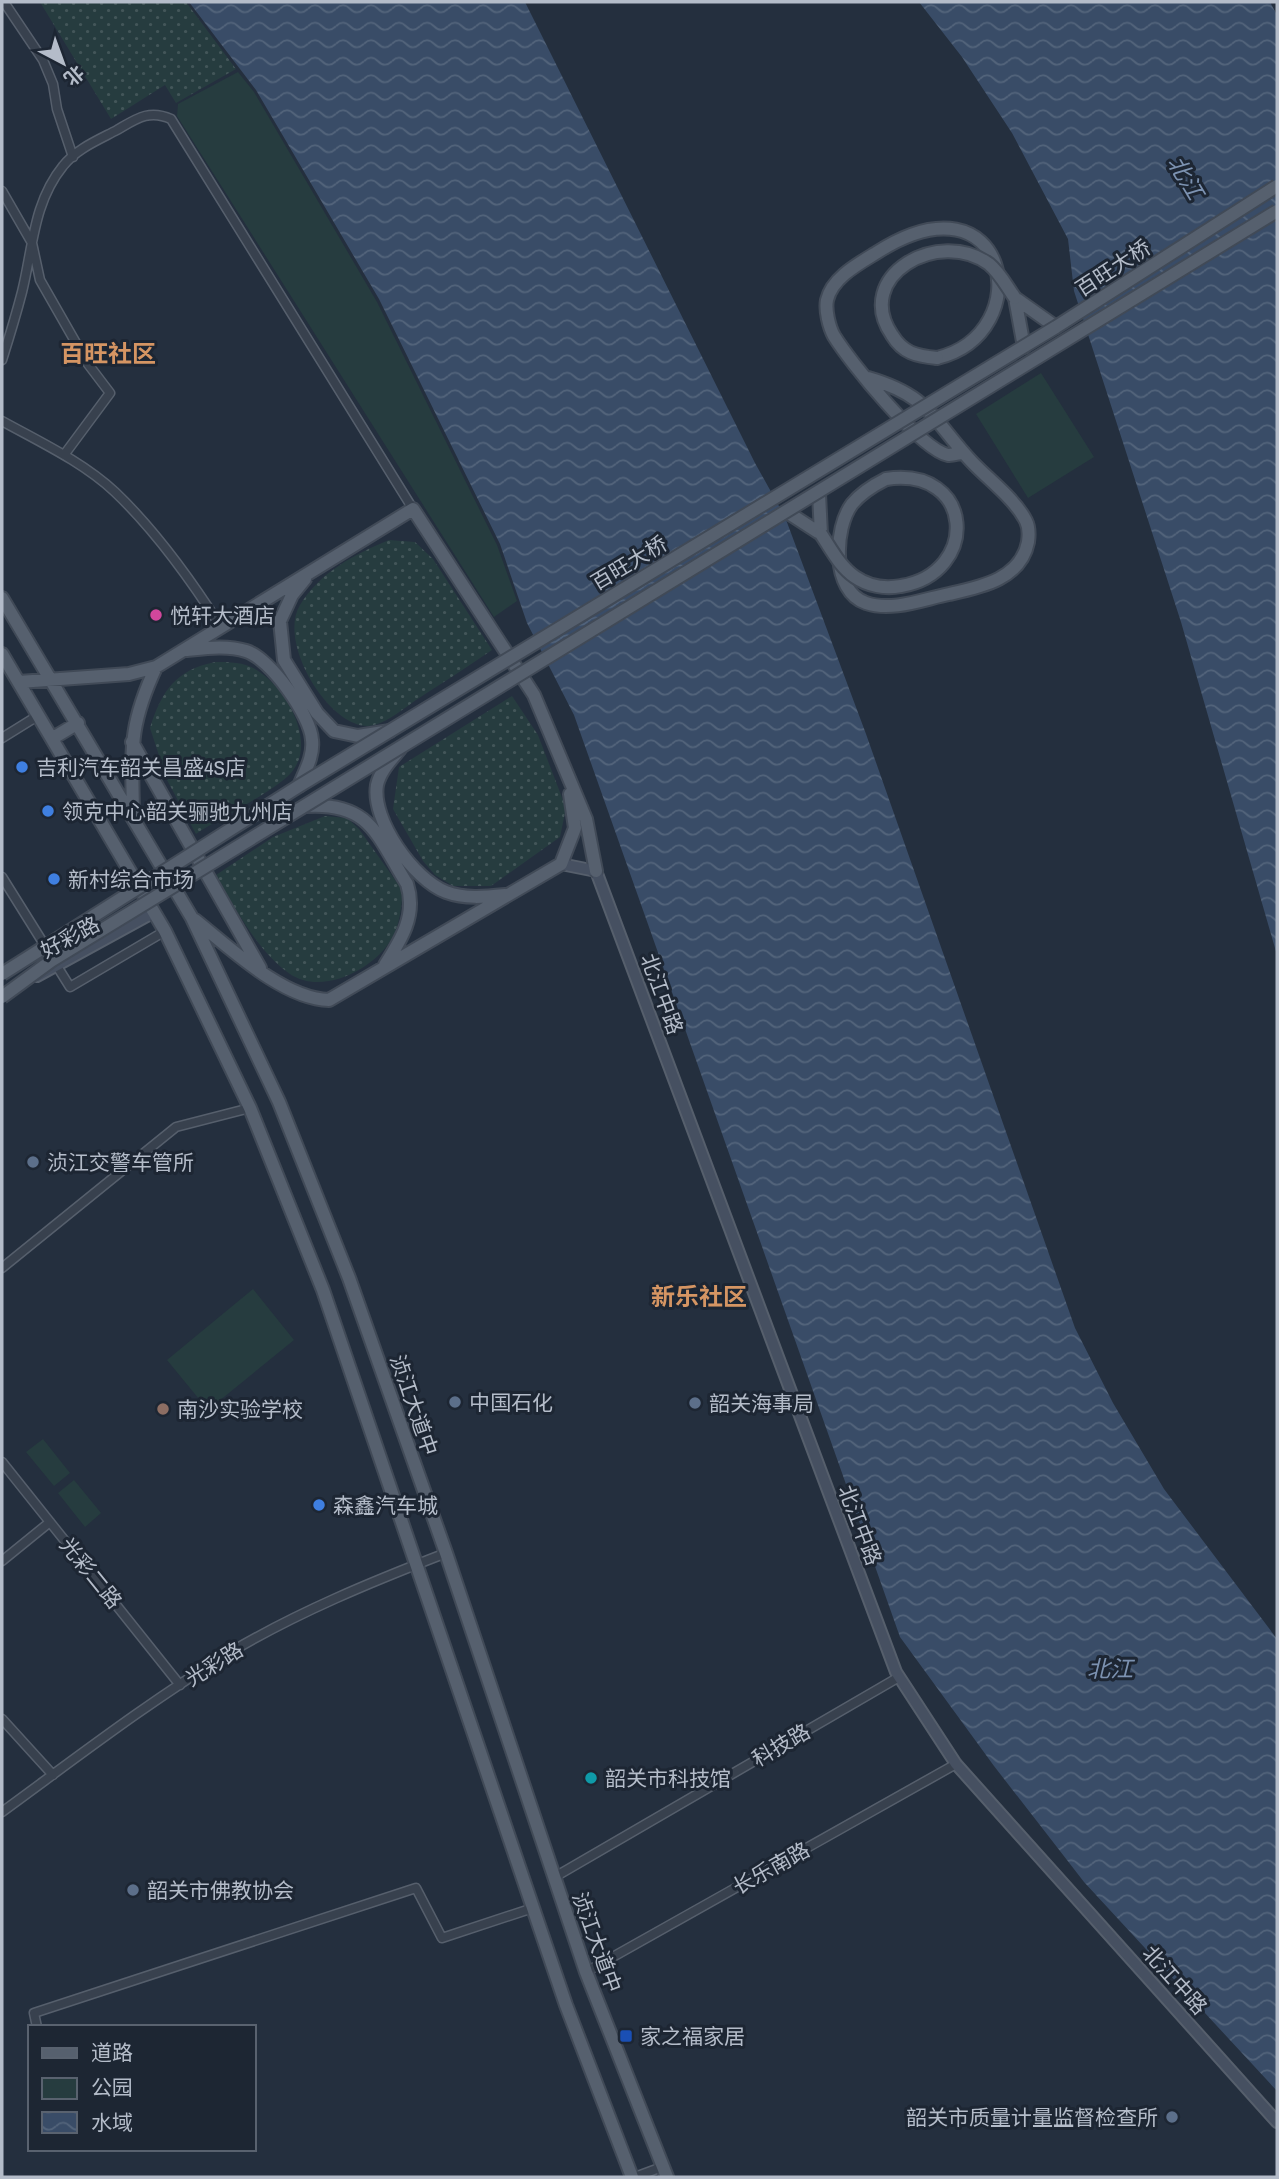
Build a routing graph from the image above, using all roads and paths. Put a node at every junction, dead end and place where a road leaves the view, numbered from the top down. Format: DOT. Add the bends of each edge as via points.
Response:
graph roads {
  1 [pos="4,2"];
  2 [pos="73,157"];
  3 [pos="1277,186"];
  4 [pos="2,191"];
  5 [pos="1277,211"];
  6 [pos="32,243"];
  7 [pos="1015,298"];
  8 [pos="1056,327"];
  9 [pos="1024,347"];
  10 [pos="2,360"];
  11 [pos="868,378"];
  12 [pos="2,421"];
  13 [pos="964,453"];
  14 [pos="64,455"];
  15 [pos="819,494"];
  16 [pos="413,509"];
  17 [pos="787,512"];
  18 [pos="821,534"];
  19 [pos="312,571"];
  20 [pos="2,598"];
  21 [pos="221,627"];
  22 [pos="183,651"];
  23 [pos="2,654"];
  24 [pos="156,667"];
  25 [pos="52,678"];
  26 [pos="19,682"];
  27 [pos="39,715"];
  28 [pos="78,723"];
  29 [pos="390,731"];
  30 [pos="2,738"];
  31 [pos="53,738"];
  32 [pos="132,742"];
  33 [pos="401,748"];
  34 [pos="566,773"];
  35 [pos="299,786"];
  36 [pos="306,806"];
  37 [pos="134,816"];
  38 [pos="561,864"];
  39 [pos="596,871"];
  40 [pos="2,877"];
  41 [pos="509,894"];
  42 [pos="154,912"];
  43 [pos="192,918"];
  44 [pos="165,931"];
  45 [pos="57,966"];
  46 [pos="383,968"];
  47 [pos="262,971"];
  48 [pos="2,974"];
  49 [pos="2,994"];
  50 [pos="250,1108"];
  51 [pos="2,1268"];
  52 [pos="2,1462"];
  53 [pos="50,1522"];
  54 [pos="446,1553"];
  55 [pos="2,1561"];
  56 [pos="418,1564"];
  57 [pos="899,1677"];
  58 [pos="180,1685"];
  59 [pos="2,1719"];
  60 [pos="956,1764"];
  61 [pos="53,1775"];
  62 [pos="2,1812"];
  63 [pos="553,1878"];
  64 [pos="533,1908"];
  65 [pos="586,1972"];
  66 [pos="37,2025"];
  67 [pos="1277,2122"];
  68 [pos="664,2172"];
  69 [pos="633,2177"];
  1 -- 2 [label="street" via="43,60"];
  2 -- 6 [label="street" via="44,195"];
  2 -- 16 [label="street" via="144,115 159,113 171,119"];
  3 -- 8 [label="main road, 百旺大桥, bridge"];
  4 -- 6 [label="street"];
  5 -- 15 [label="main road, 百旺大桥, bridge"];
  6 -- 10 [label="street"];
  6 -- 14 [label="street" via="40,281 110,393"];
  7 -- 8 [label="main road"];
  7 -- 9 [label="main road"];
  7 -- 11 [label="main road, bridge" via="991,266 968,253 935,250 904,266 886,285 882,317 897,343 917,356 937,358 974,341 988,324 997,294 998,267 987,246 971,233 953,228 927,229 886,247 833,287 826,307 833,334"];
  8 -- 9 [label="main road, 百旺大桥, bridge"];
  9 -- 29 [label="main road, 百旺大桥, bridge"];
  11 -- 13 [label="main road" via="908,392 939,420"];
  11 -- 13 [label="main road" via="925,443 948,455"];
  12 -- 14 [label="street"];
  13 -- 18 [label="main road, bridge" via="1019,512 1028,529 1027,546 1008,574 979,587 896,606 864,602 847,587 840,550 844,517 859,497 886,479 904,476 928,481 953,505 958,530 948,558 921,581 870,585 853,576 839,562"];
  14 -- 21 [label="street" via="114,491 173,559"];
  15 -- 17 [label="main road, 百旺大桥, bridge"];
  15 -- 18 [label="main road"];
  16 -- 19 [label="main road"];
  16 -- 34 [label="main road" via="534,695"];
  17 -- 18 [label="main road"];
  17 -- 33 [label="main road, 百旺大桥, bridge"];
  19 -- 21 [label="main road"];
  19 -- 29 [label="main road" via="292,595 280,621 284,660 334,732 358,736"];
  20 -- 25 [label="main road, 浈江大道中"];
  21 -- 22 [label="main road"];
  22 -- 24 [label="main road"];
  22 -- 35 [label="main road" via="248,651 272,670 312,733 312,751"];
  23 -- 26 [label="main road"];
  24 -- 25 [label="main road" via="130,674"];
  24 -- 32 [label="main road" via="140,701"];
  25 -- 26 [label="main road"];
  25 -- 28 [label="main road, 浈江大道中"];
  26 -- 27 [label="main road"];
  27 -- 30 [label="street"];
  27 -- 31 [label="main road"];
  28 -- 31 [label="main road"];
  28 -- 37 [label="main road, 浈江大道中"];
  29 -- 35 [label="main road, 百旺大桥, bridge"];
  31 -- 42 [label="main road"];
  32 -- 37 [label="main road"];
  32 -- 47 [label="main road"];
  33 -- 36 [label="main road, 百旺大桥, bridge"];
  33 -- 41 [label="main road" via="378,780 382,822 426,881 448,893 478,897"];
  34 -- 38 [label="main road" via="575,828"];
  34 -- 39 [label="main road" via="593,841"];
  35 -- 48 [label="main road, 百旺大桥, bridge"];
  36 -- 46 [label="main road" via="348,808 372,828 410,893 407,925"];
  36 -- 49 [label="main road, 百旺大桥, bridge"];
  37 -- 43 [label="main road, 浈江大道中"];
  38 -- 39 [label="street"];
  38 -- 41 [label="main road"];
  39 -- 57 [label="street, 北江中路"];
  40 -- 45 [label="street"];
  41 -- 46 [label="main road"];
  42 -- 44 [label="main road"];
  42 -- 45 [label="street, 好彩路"];
  43 -- 47 [label="main road"];
  43 -- 54 [label="main road, 浈江大道中" via="279,1102 349,1278"];
  44 -- 45 [label="street" via="70,986"];
  44 -- 50 [label="main road"];
  45 -- 49 [label="street, 好彩路"];
  46 -- 47 [label="main road" via="329,1000 291,990"];
  50 -- 51 [label="street" via="176,1128"];
  50 -- 56 [label="main road" via="323,1290"];
  52 -- 53 [label="street, 光彩二路"];
  53 -- 55 [label="street"];
  53 -- 58 [label="street, 光彩二路"];
  54 -- 56 [label="street, 光彩路"];
  54 -- 63 [label="main road, 浈江大道中"];
  56 -- 58 [label="street, 光彩路" via="307,1611"];
  56 -- 64 [label="main road"];
  57 -- 60 [label="street, 北江中路"];
  57 -- 63 [label="street, 科技路"];
  58 -- 61 [label="street, 光彩路"];
  59 -- 61 [label="street"];
  60 -- 65 [label="street, 长乐南路"];
  60 -- 67 [label="street, 北江中路"];
  61 -- 62 [label="street, 光彩路"];
  63 -- 65 [label="main road, 浈江大道中"];
  64 -- 66 [label="street" via="442,1938 416,1888 34,2013"];
  64 -- 69 [label="main road"];
  65 -- 68 [label="main road, 浈江大道中"];
  68 -- 69 [label="street"];
}
